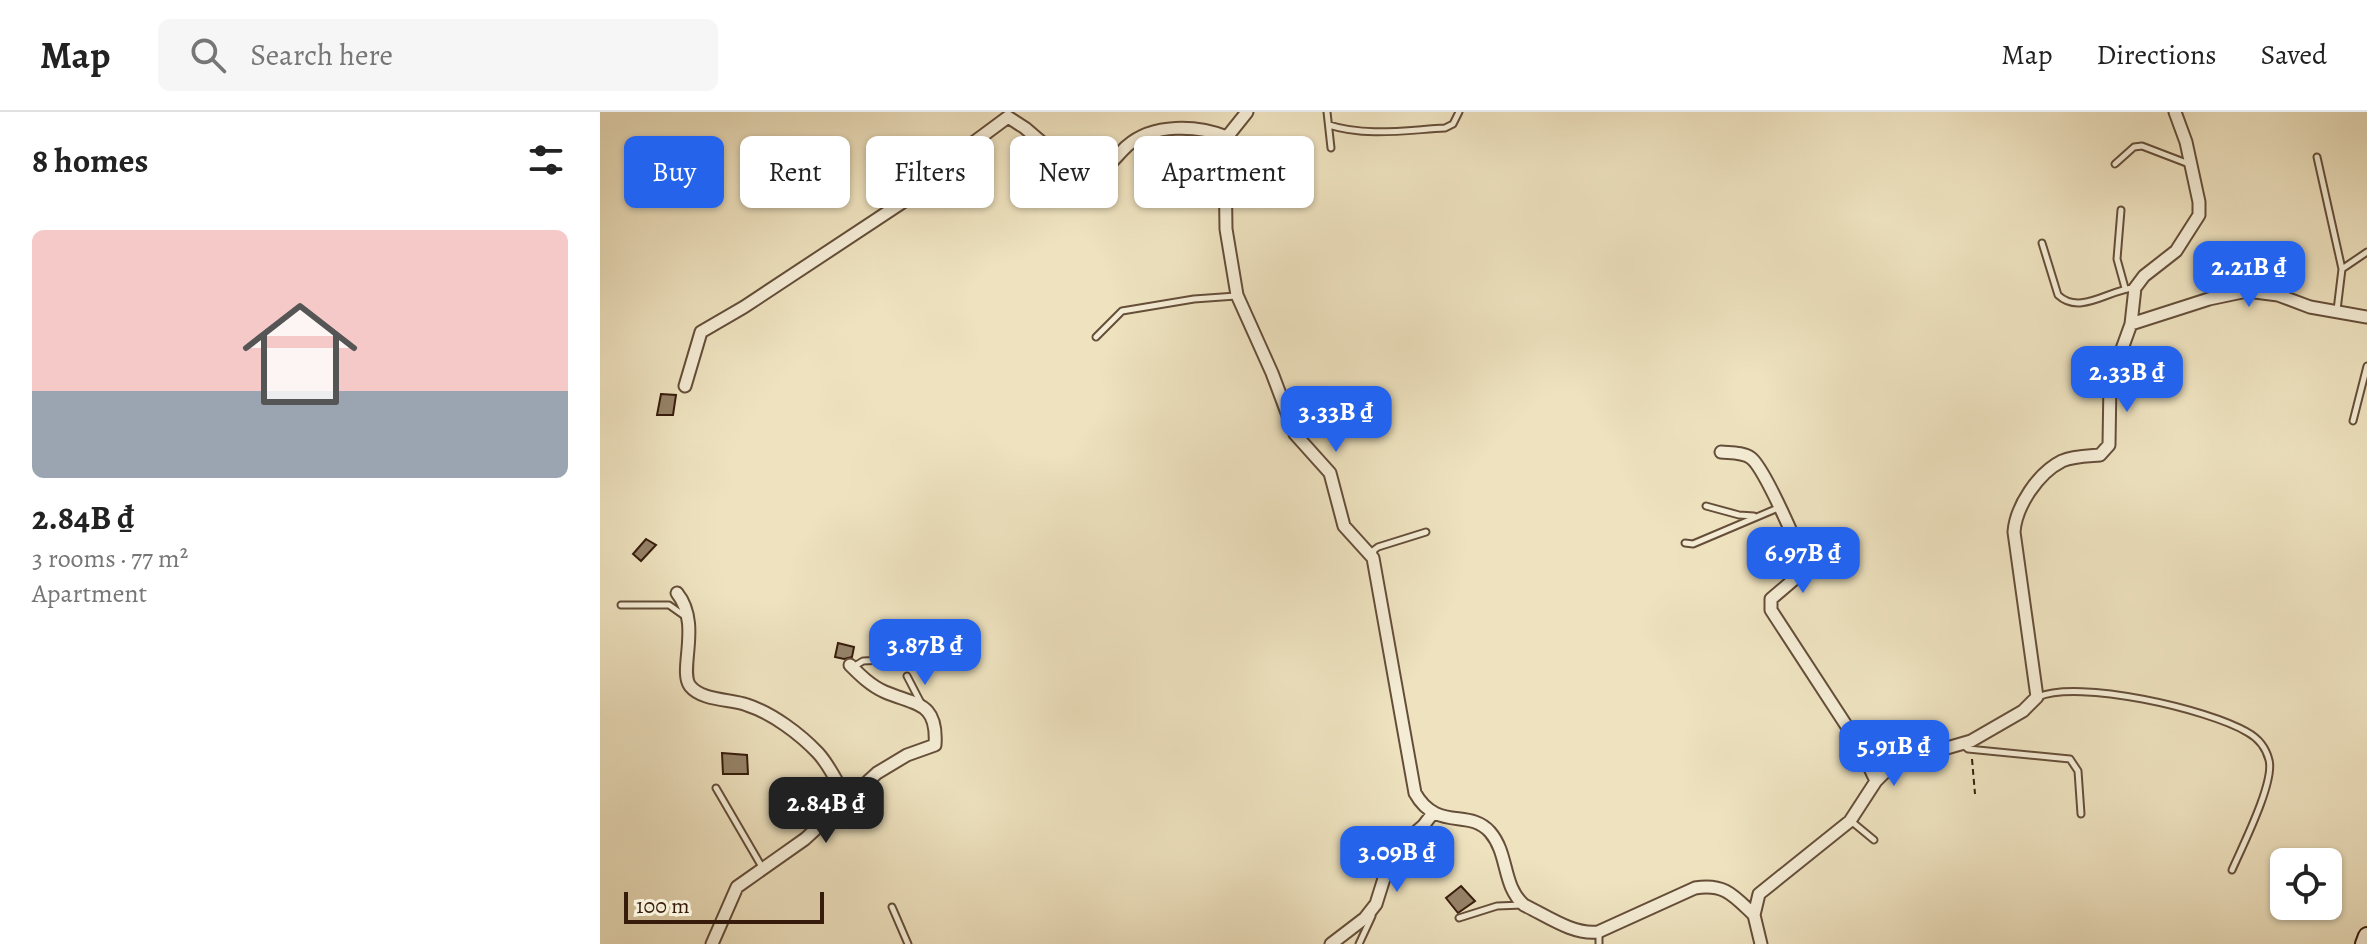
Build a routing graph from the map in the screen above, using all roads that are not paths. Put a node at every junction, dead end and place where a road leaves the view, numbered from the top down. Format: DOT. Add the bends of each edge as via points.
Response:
graph roads {
  1 [pos="1247,112"];
  2 [pos="1327,112"];
  3 [pos="1459,112"];
  4 [pos="2175,112"];
  5 [pos="1329,125"];
  6 [pos="1142,136"];
  7 [pos="1224,136"];
  8 [pos="1228,136"];
  9 [pos="1134,141"];
  10 [pos="1331,148"];
  11 [pos="2317,157"];
  12 [pos="2115,164"];
  13 [pos="2190,165"];
  14 [pos="1224,208"];
  15 [pos="2121,210"];
  16 [pos="2042,243"];
  17 [pos="2367,252"];
  18 [pos="2342,269"];
  19 [pos="2130,288"];
  20 [pos="1237,295"];
  21 [pos="2336,311"];
  22 [pos="2367,317"];
  23 [pos="2131,324"];
  24 [pos="1096,337"];
  25 [pos="2367,366"];
  26 [pos="685,386"];
  27 [pos="2353,421"];
  28 [pos="1721,452"];
  29 [pos="1706,506"];
  30 [pos="1779,508"];
  31 [pos="1755,516"];
  32 [pos="1426,532"];
  33 [pos="1685,543"];
  34 [pos="1373,558"];
  35 [pos="677,593"];
  36 [pos="621,605"];
  37 [pos="689,620"];
  38 [pos="884,660"];
  39 [pos="851,666"];
  40 [pos="907,676"];
  41 [pos="2037,697"];
  42 [pos="921,704"];
  43 [pos="1965,747"];
  44 [pos="1876,781"];
  45 [pos="716,788"];
  46 [pos="847,800"];
  47 [pos="1433,813"];
  48 [pos="2081,814"];
  49 [pos="1850,821"];
  50 [pos="1874,840"];
  51 [pos="763,868"];
  52 [pos="2232,870"];
  53 [pos="1376,904"];
  54 [pos="1524,905"];
  55 [pos="892,907"];
  56 [pos="1754,915"];
  57 [pos="1459,918"];
  58 [pos="2367,936"];
  59 [pos="1599,938"];
  60 [pos="712,944"];
  61 [pos="908,944"];
  62 [pos="1331,944"];
  63 [pos="1359,944"];
  64 [pos="1761,944"];
  65 [pos="2364,944"];
  1 -- 8 [label="street"];
  2 -- 5 [label="lane"];
  3 -- 5 [label="lane" via="1445,128 1348,131"];
  4 -- 13 [label="street"];
  5 -- 10 [label="lane"];
  6 -- 7 [label="street" via="1184,128"];
  9 -- 26 [label="street" via="1096,175 1082,177 1008,117 909,198 701,332"];
  11 -- 18 [label="lane"];
  12 -- 13 [label="lane" via="2142,146"];
  13 -- 19 [label="street" via="2199,202 2194,226 2176,251"];
  14 -- 20 [label="street"];
  15 -- 19 [label="lane" via="2117,259"];
  16 -- 19 [label="lane" via="2063,300 2097,300"];
  17 -- 18 [label="lane"];
  18 -- 21 [label="lane"];
  19 -- 23 [label="street"];
  20 -- 24 [label="lane" via="1122,311"];
  20 -- 34 [label="street" via="1295,434 1330,473 1344,526"];
  21 -- 22 [label="street"];
  21 -- 23 [label="street" via="2247,291"];
  23 -- 41 [label="street" via="2110,382 2106,451 2053,467 2015,518"];
  25 -- 27 [label="lane"];
  28 -- 30 [label="street" via="1753,459"];
  29 -- 31 [label="lane"];
  30 -- 31 [label="lane"];
  30 -- 44 [label="street" via="1805,570 1771,599 1771,610"];
  31 -- 33 [label="lane"];
  32 -- 34 [label="lane" via="1378,547"];
  34 -- 47 [label="street" via="1415,793"];
  35 -- 37 [label="street"];
  36 -- 37 [label="lane" via="669,605"];
  37 -- 46 [label="street" via="686,679 691,688 749,705 782,724 818,753"];
  38 -- 39 [label="lane"];
  39 -- 42 [label="street" via="885,692"];
  40 -- 42 [label="lane"];
  41 -- 43 [label="street"];
  41 -- 52 [label="lane" via="2081,690 2146,700 2213,718 2261,743 2271,769"];
  42 -- 46 [label="street" via="931,715 935,745 890,763"];
  43 -- 44 [label="street" via="1897,764"];
  43 -- 48 [label="lane" via="2070,759 2078,771"];
  44 -- 49 [label="street"];
  45 -- 51 [label="lane"];
  46 -- 51 [label="street"];
  47 -- 53 [label="street" via="1392,853"];
  47 -- 54 [label="street" via="1479,823 1490,832 1511,891"];
  49 -- 50 [label="lane"];
  49 -- 56 [label="street" via="1765,886"];
  51 -- 60 [label="street" via="737,887"];
  53 -- 62 [label="street" via="1354,929"];
  53 -- 63 [label="lane"];
  54 -- 57 [label="lane" via="1497,906"];
  54 -- 59 [label="street"];
  55 -- 61 [label="lane"];
  56 -- 59 [label="street" via="1723,889 1695,888"];
  56 -- 64 [label="street"];
  58 -- 65 [label="main road"];
}
